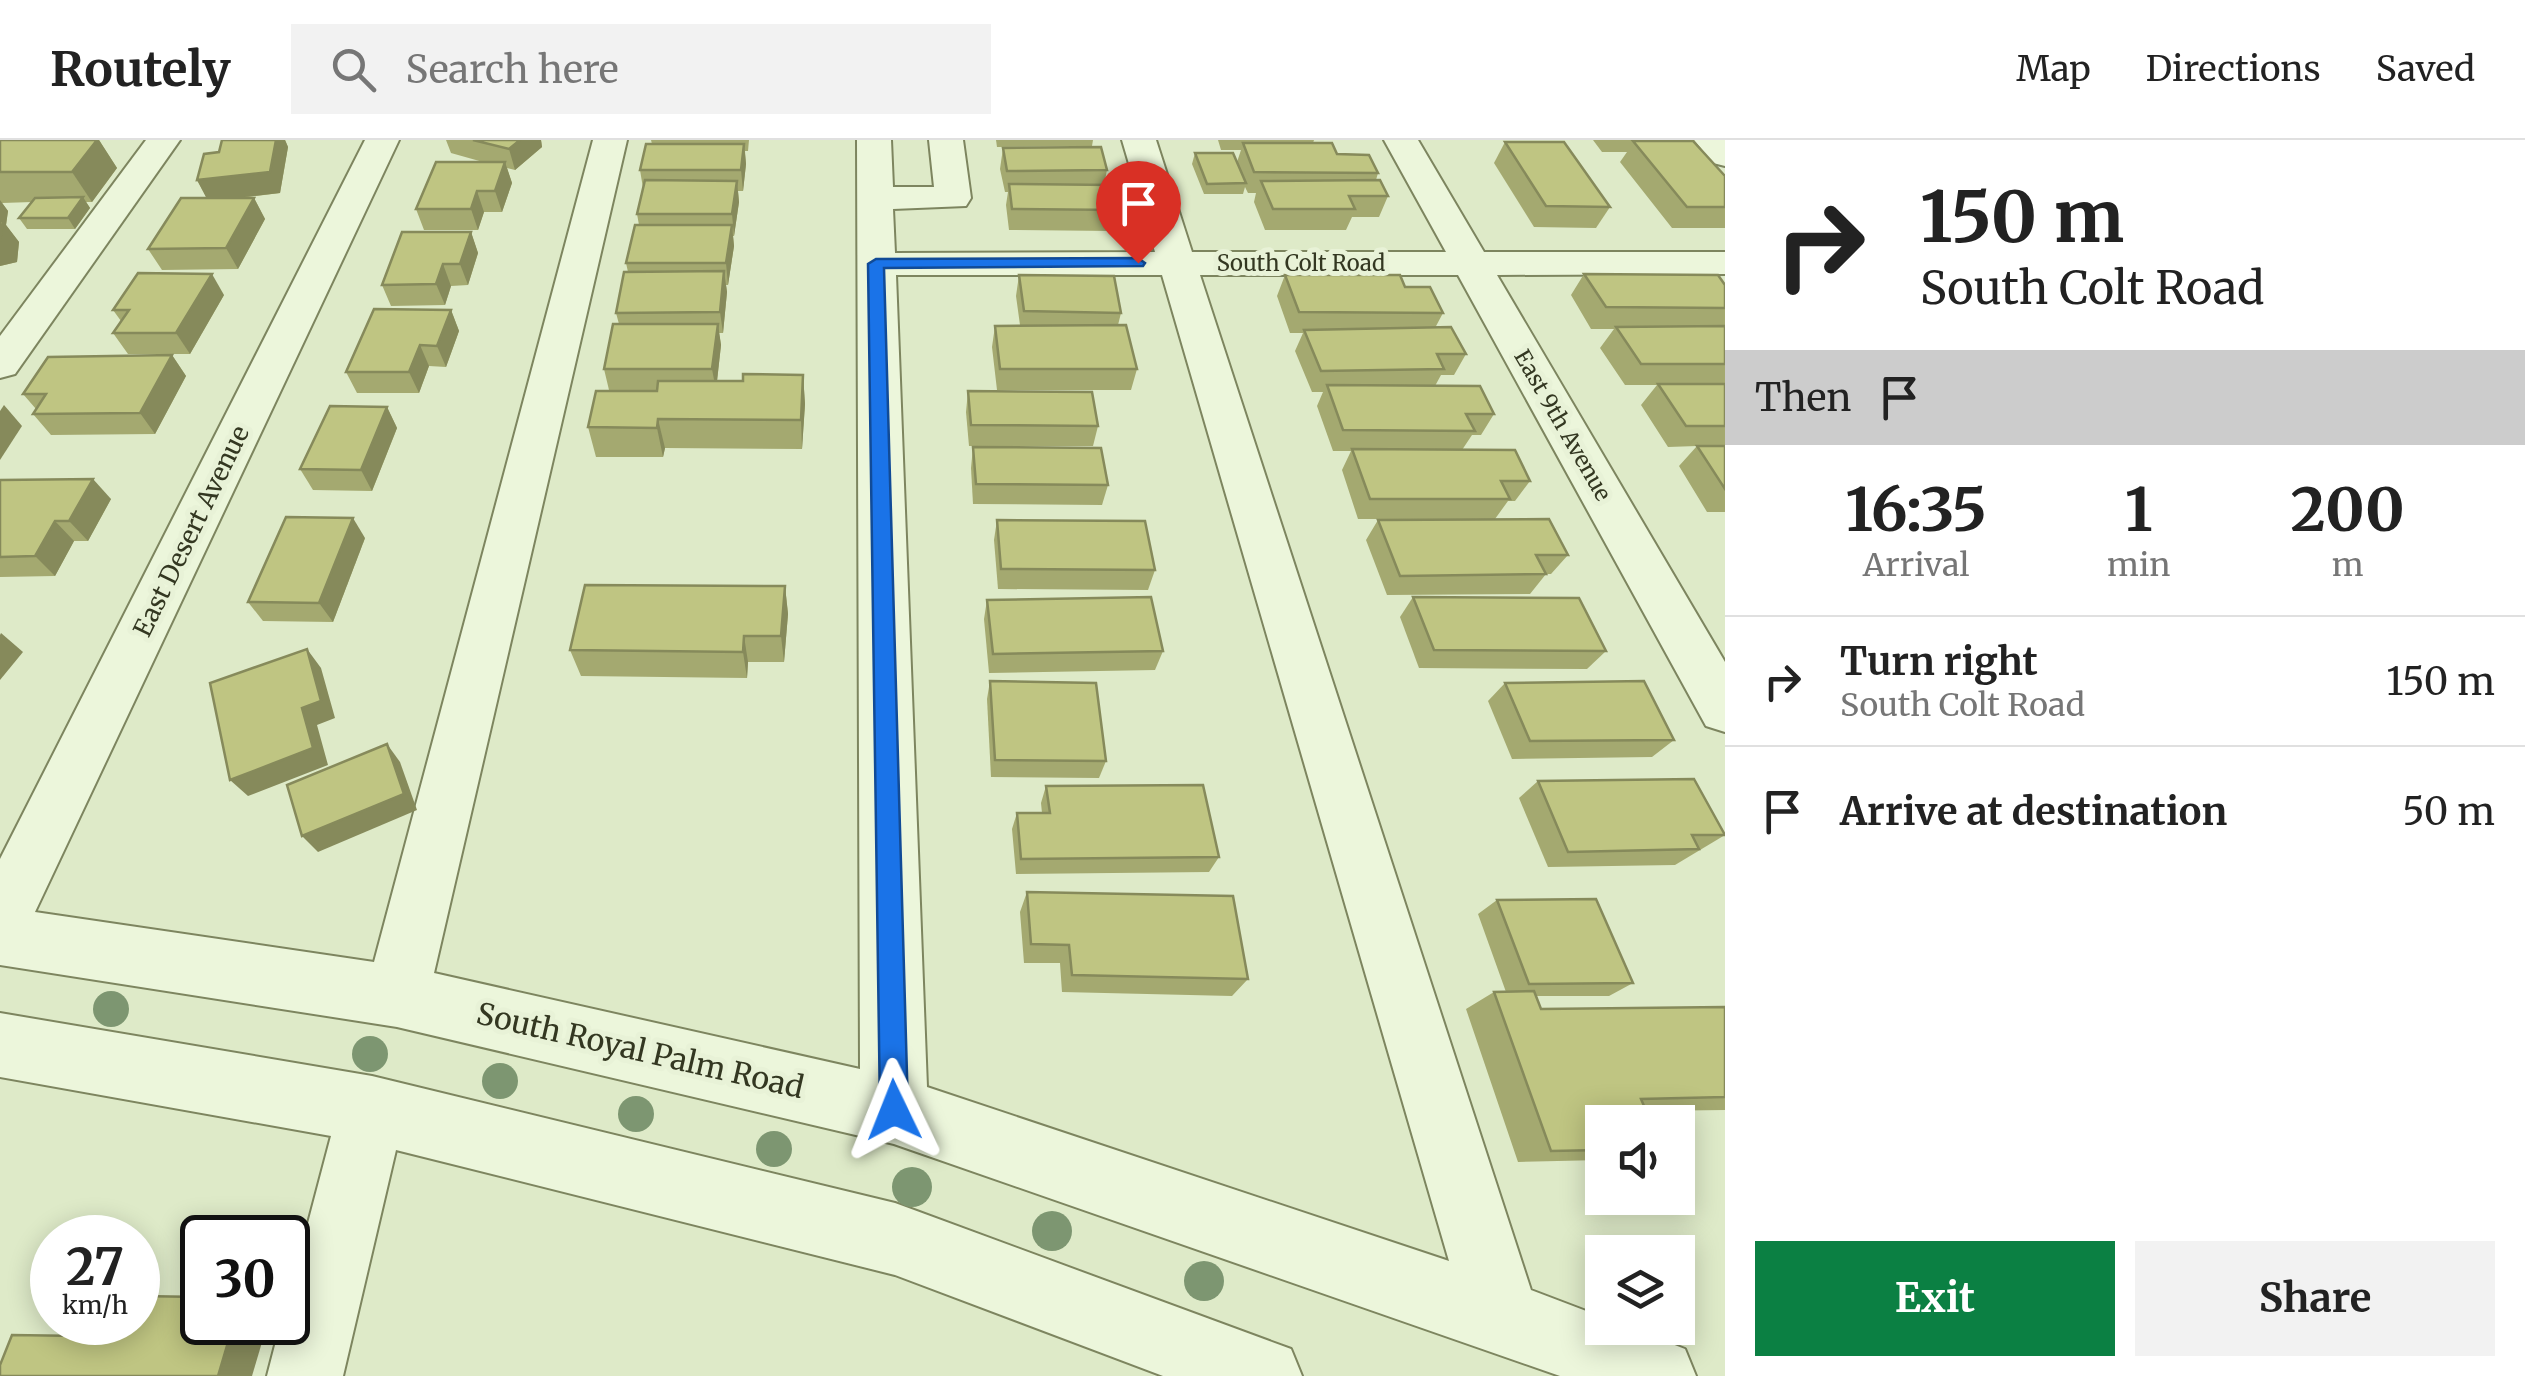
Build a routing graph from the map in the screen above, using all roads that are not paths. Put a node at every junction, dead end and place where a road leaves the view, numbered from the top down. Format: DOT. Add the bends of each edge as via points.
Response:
graph roads {
  1 [pos="163,140"];
  2 [pos="382,140"];
  3 [pos="610,140"];
  4 [pos="874,140"];
  5 [pos="946,140"];
  6 [pos="1139,140"];
  7 [pos="1401,140"];
  8 [pos="1711,140"];
  9 [pos="1725,156"];
  10 [pos="875,198"];
  11 [pos="1175,263"];
  12 [pos="1470,263"];
  13 [pos="1725,263"];
  14 [pos="876,264"];
  15 [pos="0,365"];
  16 [pos="1725,710"];
  17 [pos="0,922"];
  18 [pos="0,936"];
  19 [pos="396,996"];
  20 [pos="0,1045"];
  21 [pos="372,1110"];
  22 [pos="894,1110"];
  23 [pos="1502,1316"];
  24 [pos="305,1376"];
  25 [pos="1264,1376"];
  26 [pos="1658,1376"];
  1 -- 15 [label="street"];
  2 -- 17 [label="street, East Desert Avenue"];
  3 -- 19 [label="street"];
  4 -- 10 [label="street"];
  5 -- 10 [label="street" via="952,198"];
  6 -- 11 [label="street"];
  7 -- 12 [label="street, East 9th Avenue"];
  8 -- 9 [label="street"];
  10 -- 14 [label="street"];
  11 -- 12 [label="street, South Colt Road"];
  11 -- 14 [label="street, South Colt Road"];
  11 -- 23 [label="street"];
  12 -- 13 [label="street, South Colt Road"];
  12 -- 16 [label="street, East 9th Avenue"];
  14 -- 22 [label="street"];
  18 -- 19 [label="street, South Royal Palm Road"];
  19 -- 22 [label="street, South Royal Palm Road"];
  20 -- 21 [label="street"];
  21 -- 24 [label="street"];
  21 -- 25 [label="street" via="895,1239"];
  22 -- 23 [label="street, South Royal Palm Road"];
  23 -- 26 [label="street, South Royal Palm Road"];
}
